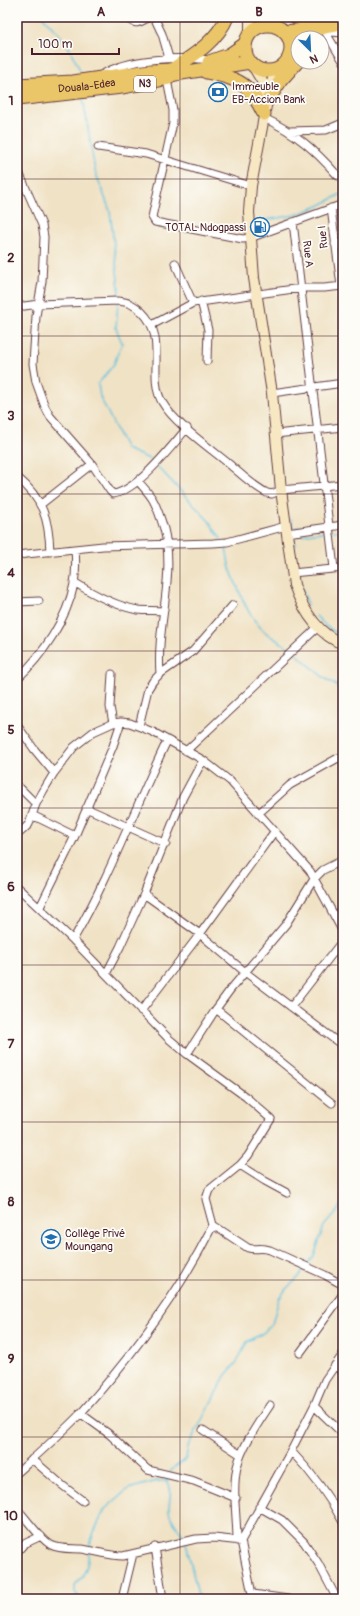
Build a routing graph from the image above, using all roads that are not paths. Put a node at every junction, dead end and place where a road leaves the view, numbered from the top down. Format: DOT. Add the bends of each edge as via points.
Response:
graph roads {
  1 [pos="127,17"];
  2 [pos="149,17"];
  3 [pos="154,17"];
  4 [pos="227,17"];
  5 [pos="250,17"];
  6 [pos="296,17"];
  7 [pos="265,21"];
  8 [pos="343,21"];
  9 [pos="284,32"];
  10 [pos="330,36"];
  11 [pos="248,39"];
  12 [pos="290,43"];
  13 [pos="190,58"];
  14 [pos="290,58"];
  15 [pos="214,61"];
  16 [pos="343,61"];
  17 [pos="290,63"];
  18 [pos="251,64"];
  19 [pos="279,68"];
  20 [pos="166,70"];
  21 [pos="199,70"];
  22 [pos="98,77"];
  23 [pos="17,84"];
  24 [pos="17,92"];
  25 [pos="17,100"];
  26 [pos="265,110"];
  27 [pos="343,122"];
  28 [pos="290,131"];
  29 [pos="98,148"];
  30 [pos="164,160"];
  31 [pos="17,168"];
  32 [pos="338,176"];
  33 [pos="251,186"];
  34 [pos="343,204"];
  35 [pos="331,208"];
  36 [pos="293,222"];
  37 [pos="250,238"];
  38 [pos="343,243"];
  39 [pos="334,244"];
  40 [pos="175,263"];
  41 [pos="342,286"];
  42 [pos="301,288"];
  43 [pos="258,294"];
  44 [pos="201,301"];
  45 [pos="192,303"];
  46 [pos="38,304"];
  47 [pos="17,308"];
  48 [pos="152,325"];
  49 [pos="207,361"];
  50 [pos="343,383"];
  51 [pos="313,386"];
  52 [pos="272,393"];
  53 [pos="343,427"];
  54 [pos="187,428"];
  55 [pos="318,429"];
  56 [pos="275,434"];
  57 [pos="92,464"];
  58 [pos="17,477"];
  59 [pos="138,481"];
  60 [pos="343,484"];
  61 [pos="325,486"];
  62 [pos="280,490"];
  63 [pos="40,505"];
  64 [pos="343,525"];
  65 [pos="329,527"];
  66 [pos="286,530"];
  67 [pos="168,545"];
  68 [pos="75,550"];
  69 [pos="50,552"];
  70 [pos="17,555"];
  71 [pos="334,568"];
  72 [pos="343,568"];
  73 [pos="292,573"];
  74 [pos="74,582"];
  75 [pos="39,601"];
  76 [pos="17,602"];
  77 [pos="233,605"];
  78 [pos="163,610"];
  79 [pos="317,628"];
  80 [pos="343,644"];
  81 [pos="112,674"];
  82 [pos="160,674"];
  83 [pos="18,676"];
  84 [pos="121,722"];
  85 [pos="113,724"];
  86 [pos="17,725"];
  87 [pos="140,726"];
  88 [pos="167,741"];
  89 [pos="186,751"];
  90 [pos="203,760"];
  91 [pos="343,761"];
  92 [pos="54,773"];
  93 [pos="17,785"];
  94 [pos="36,804"];
  95 [pos="86,808"];
  96 [pos="258,814"];
  97 [pos="32,815"];
  98 [pos="128,828"];
  99 [pos="274,832"];
  100 [pos="17,835"];
  101 [pos="75,836"];
  102 [pos="166,844"];
  103 [pos="343,860"];
  104 [pos="314,879"];
  105 [pos="17,887"];
  106 [pos="144,894"];
  107 [pos="40,907"];
  108 [pos="343,932"];
  109 [pos="200,934"];
  110 [pos="73,940"];
  111 [pos="343,940"];
  112 [pos="245,972"];
  113 [pos="106,974"];
  114 [pos="292,1007"];
  115 [pos="216,1009"];
  116 [pos="142,1011"];
  117 [pos="343,1046"];
  118 [pos="187,1054"];
  119 [pos="332,1103"];
  120 [pos="240,1165"];
  121 [pos="287,1193"];
  122 [pos="213,1225"];
  123 [pos="343,1285"];
  124 [pos="343,1294"];
  125 [pos="300,1353"];
  126 [pos="343,1354"];
  127 [pos="336,1365"];
  128 [pos="343,1372"];
  129 [pos="270,1405"];
  130 [pos="314,1406"];
  131 [pos="80,1413"];
  132 [pos="203,1430"];
  133 [pos="343,1434"];
  134 [pos="291,1451"];
  135 [pos="241,1455"];
  136 [pos="32,1459"];
  137 [pos="17,1473"];
  138 [pos="236,1498"];
  139 [pos="82,1501"];
  140 [pos="259,1507"];
  141 [pos="17,1508"];
  142 [pos="343,1522"];
  143 [pos="41,1536"];
  144 [pos="239,1541"];
  145 [pos="155,1547"];
  146 [pos="17,1552"];
  147 [pos="133,1554"];
  148 [pos="253,1596"];
  149 [pos="122,1599"];
  150 [pos="163,1599"];
  151 [pos="288,1599"];
  152 [pos="337,1599"];
  1 -- 2 [label="street" via="135,23"];
  3 -- 20 [label="street" via="162,34"];
  4 -- 13 [label="highway" via="219,32"];
  5 -- 11 [label="main road"];
  6 -- 8 [label="highway" via="318,22"];
  7 -- 9 [label="highway, N3"];
  7 -- 11 [label="highway, N3"];
  8 -- 9 [label="highway, N3" via="318,29"];
  9 -- 12 [label="highway"];
  10 -- 16 [label="street"];
  11 -- 15 [label="highway, Douala-Edea / N3" via="229,55"];
  11 -- 18 [label="highway" via="245,53"];
  13 -- 15 [label="street"];
  13 -- 20 [label="highway"];
  14 -- 19 [label="highway"];
  15 -- 20 [label="highway, Douala-Edea / N3"];
  17 -- 26 [label="highway"];
  18 -- 19 [label="highway, N3" via="268,71"];
  18 -- 21 [label="highway, Douala-Edea / N3"];
  18 -- 26 [label="main road" via="263,83"];
  19 -- 26 [label="main road" via="273,78"];
  20 -- 21 [label="highway, Douala-Edea / N3" via="162,76"];
  20 -- 22 [label="main road, N3"];
  20 -- 22 [label="street" via="124,65 110,69"];
  20 -- 24 [label="highway, Douala-Edea / N3" via="73,88"];
  20 -- 25 [label="main road, N3" via="122,88"];
  20 -- 30 [label="street" via="173,110"];
  21 -- 26 [label="highway" via="228,76 242,83"];
  22 -- 23 [label="main road, N3"];
  26 -- 28 [label="street"];
  26 -- 33 [label="main road"];
  27 -- 28 [label="street" via="326,130"];
  28 -- 32 [label="street" via="310,146"];
  29 -- 30 [label="street" via="146,154"];
  30 -- 33 [label="street"];
  30 -- 37 [label="street" via="153,220 155,222 243,239"];
  31 -- 46 [label="street" via="44,232 42,282"];
  33 -- 37 [label="main road"];
  34 -- 35 [label="street"];
  35 -- 36 [label="street"];
  35 -- 39 [label="street, Rue I"];
  36 -- 37 [label="street"];
  36 -- 42 [label="street, Rue A"];
  37 -- 43 [label="main road"];
  38 -- 39 [label="street"];
  39 -- 41 [label="street, Rue I"];
  40 -- 45 [label="street"];
  41 -- 42 [label="street"];
  42 -- 43 [label="street"];
  42 -- 51 [label="street, Rue A"];
  43 -- 44 [label="street"];
  43 -- 52 [label="main road"];
  44 -- 45 [label="street"];
  44 -- 49 [label="street" via="208,330"];
  45 -- 48 [label="street"];
  46 -- 47 [label="street"];
  46 -- 48 [label="street" via="118,300 134,305"];
  46 -- 57 [label="street" via="33,364 36,382 50,416"];
  48 -- 54 [label="street" via="157,382 162,401 168,411"];
  50 -- 51 [label="street"];
  51 -- 52 [label="street"];
  51 -- 55 [label="street, Rue A"];
  52 -- 56 [label="main road"];
  53 -- 55 [label="street"];
  54 -- 59 [label="street" via="162,458"];
  54 -- 62 [label="street" via="262,491 272,494"];
  55 -- 56 [label="street"];
  55 -- 61 [label="street, Rue A"];
  56 -- 62 [label="main road"];
  57 -- 59 [label="street" via="114,494"];
  57 -- 63 [label="street"];
  58 -- 63 [label="street" via="30,488"];
  59 -- 67 [label="street" via="156,506"];
  60 -- 61 [label="street"];
  61 -- 62 [label="street"];
  61 -- 65 [label="street, Rue A"];
  62 -- 66 [label="main road"];
  63 -- 69 [label="street" via="50,533"];
  64 -- 65 [label="street"];
  65 -- 66 [label="street"];
  65 -- 71 [label="street, Rue A"];
  66 -- 67 [label="street" via="227,542"];
  66 -- 73 [label="main road"];
  67 -- 68 [label="street" via="103,546"];
  67 -- 78 [label="street" via="167,592"];
  68 -- 69 [label="street"];
  68 -- 74 [label="street"];
  69 -- 70 [label="street"];
  71 -- 72 [label="street"];
  71 -- 73 [label="street"];
  73 -- 79 [label="main road" via="298,596"];
  74 -- 78 [label="street" via="99,597 122,606 138,610"];
  74 -- 83 [label="street" via="65,611 54,632 30,666"];
  75 -- 76 [label="street"];
  77 -- 82 [label="street" via="193,651"];
  78 -- 82 [label="street"];
  79 -- 80 [label="main road"];
  79 -- 89 [label="street"];
  81 -- 85 [label="street" via="110,707"];
  82 -- 87 [label="street" via="148,689"];
  84 -- 85 [label="street"];
  84 -- 87 [label="street"];
  84 -- 95 [label="street"];
  85 -- 92 [label="street" via="83,739"];
  86 -- 92 [label="street"];
  87 -- 88 [label="street"];
  88 -- 89 [label="street"];
  88 -- 98 [label="street"];
  89 -- 90 [label="street"];
  90 -- 96 [label="street" via="230,781"];
  90 -- 102 [label="street" via="181,803"];
  91 -- 96 [label="street" via="338,758 290,785"];
  92 -- 94 [label="street"];
  93 -- 94 [label="street"];
  94 -- 97 [label="street"];
  95 -- 98 [label="street"];
  95 -- 101 [label="street"];
  96 -- 99 [label="street"];
  97 -- 100 [label="street" via="29,824"];
  97 -- 101 [label="street"];
  98 -- 102 [label="street"];
  98 -- 110 [label="street" via="101,889"];
  99 -- 104 [label="street" via="306,865"];
  99 -- 109 [label="street"];
  101 -- 107 [label="street"];
  102 -- 106 [label="street"];
  103 -- 104 [label="street" via="323,870"];
  104 -- 108 [label="street"];
  104 -- 112 [label="street" via="286,924"];
  105 -- 107 [label="street"];
  106 -- 109 [label="street"];
  106 -- 113 [label="street"];
  107 -- 110 [label="street"];
  109 -- 112 [label="street"];
  109 -- 116 [label="street"];
  110 -- 113 [label="street"];
  111 -- 114 [label="street"];
  112 -- 114 [label="street"];
  112 -- 115 [label="street"];
  113 -- 116 [label="street"];
  114 -- 117 [label="street"];
  115 -- 118 [label="street"];
  115 -- 119 [label="street"];
  116 -- 118 [label="street"];
  118 -- 120 [label="street" via="246,1097 271,1119"];
  120 -- 121 [label="street"];
  120 -- 122 [label="street" via="206,1195"];
  122 -- 123 [label="street" via="248,1248 263,1247"];
  122 -- 131 [label="street" via="188,1272 142,1337"];
  124 -- 125 [label="street"];
  126 -- 127 [label="street"];
  127 -- 128 [label="street"];
  127 -- 130 [label="street" via="325,1380"];
  129 -- 135 [label="street"];
  130 -- 133 [label="street"];
  130 -- 134 [label="street"];
  131 -- 136 [label="street"];
  131 -- 138 [label="street" via="109,1434 148,1470 194,1481"];
  132 -- 135 [label="street"];
  134 -- 140 [label="street"];
  134 -- 142 [label="street" via="322,1488"];
  135 -- 138 [label="street" via="236,1476"];
  136 -- 137 [label="street"];
  136 -- 139 [label="street"];
  138 -- 144 [label="street"];
  140 -- 144 [label="street"];
  140 -- 152 [label="street" via="282,1520 304,1542"];
  141 -- 143 [label="street"];
  143 -- 146 [label="street" via="24,1544"];
  143 -- 147 [label="street" via="57,1548 113,1556"];
  144 -- 145 [label="street" via="196,1539"];
  144 -- 148 [label="street"];
  145 -- 147 [label="street"];
  145 -- 150 [label="street"];
  147 -- 149 [label="street"];
  148 -- 151 [label="street"];
}
